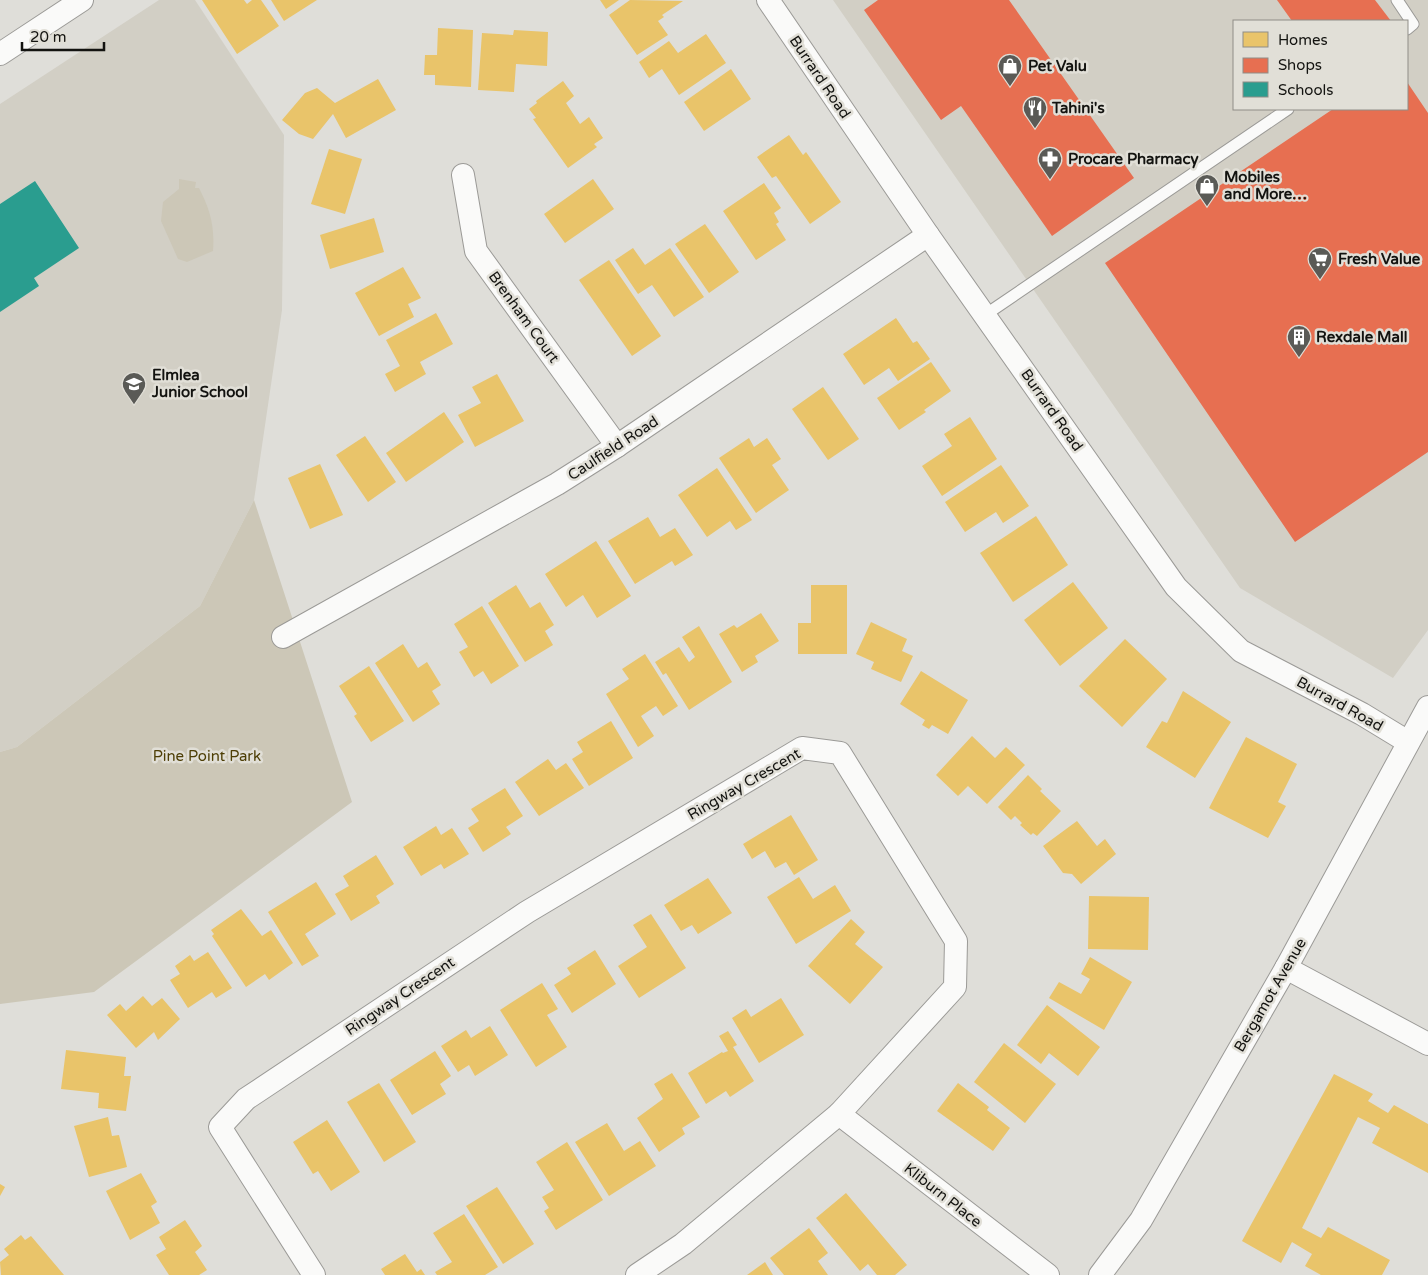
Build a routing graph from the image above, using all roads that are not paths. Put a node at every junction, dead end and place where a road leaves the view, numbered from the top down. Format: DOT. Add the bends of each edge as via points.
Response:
graph roads {
  1 [pos="82,0"];
  2 [pos="768,0"];
  3 [pos="1397,0"];
  4 [pos="1408,28"];
  5 [pos="0,54"];
  6 [pos="1287,110"];
  7 [pos="463,175"];
  8 [pos="928,235"];
  9 [pos="985,315"];
  10 [pos="618,446"];
  11 [pos="283,636"];
  12 [pos="1428,708"];
  13 [pos="1408,742"];
  14 [pos="1286,968"];
  15 [pos="1428,1044"];
  16 [pos="839,1114"];
  17 [pos="314,1275"];
  18 [pos="637,1275"];
  19 [pos="1048,1275"];
  20 [pos="1100,1275"];
  1 -- 5 [label="street"];
  2 -- 8 [label="street, Burrard Road"];
  3 -- 4 [label="lane" via="1413,24"];
  6 -- 9 [label="lane"];
  7 -- 10 [label="street, Brenham Court" via="476,251"];
  8 -- 9 [label="street, Burrard Road"];
  8 -- 10 [label="street, Caulfield Road"];
  9 -- 13 [label="street, Burrard Road" via="1176,587 1241,651 1362,714"];
  10 -- 11 [label="street, Caulfield Road" via="557,484"];
  12 -- 13 [label="street, Bergamot Avenue"];
  13 -- 14 [label="street, Bergamot Avenue"];
  14 -- 15 [label="street"];
  14 -- 20 [label="street, Bergamot Avenue" via="1141,1220"];
  16 -- 17 [label="street, Ringway Crescent" via="955,987 956,941 840,752 802,748 527,912 246,1099 220,1127"];
  16 -- 18 [label="street, Ringway Crescent" via="683,1244"];
  16 -- 19 [label="street, Kliburn Place"];
}
